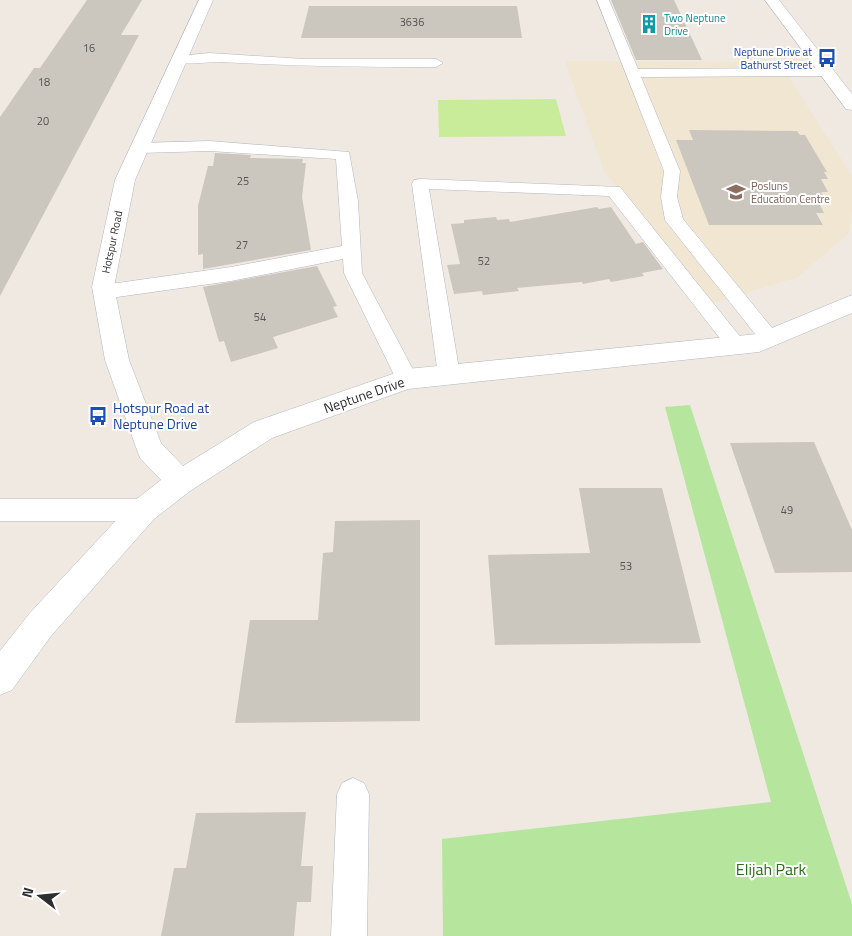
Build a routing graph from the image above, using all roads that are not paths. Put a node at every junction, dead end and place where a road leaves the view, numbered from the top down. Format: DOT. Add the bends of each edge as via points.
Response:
graph roads {
  1 [pos="206,0"];
  2 [pos="603,0"];
  3 [pos="772,0"];
  4 [pos="180,60"];
  5 [pos="436,62"];
  6 [pos="827,72"];
  7 [pos="632,73"];
  8 [pos="852,105"];
  9 [pos="140,148"];
  10 [pos="351,251"];
  11 [pos="103,292"];
  12 [pos="852,303"];
  13 [pos="770,339"];
  14 [pos="736,344"];
  15 [pos="449,375"];
  16 [pos="407,379"];
  17 [pos="180,482"];
  18 [pos="0,510"];
  19 [pos="144,510"];
  20 [pos="0,678"];
  21 [pos="354,794"];
  22 [pos="349,936"];
  1 -- 4 [label="street, Hotspur Road"];
  2 -- 7 [label="lane"];
  3 -- 6 [label="street"];
  4 -- 5 [label="lane" via="209,57 304,63"];
  4 -- 9 [label="street, Hotspur Road"];
  6 -- 7 [label="lane"];
  6 -- 8 [label="street"];
  7 -- 13 [label="lane" via="672,171 668,197 674,220"];
  9 -- 10 [label="lane" via="210,146 343,155"];
  9 -- 11 [label="street, Hotspur Road" via="125,180"];
  10 -- 11 [label="lane" via="231,274"];
  10 -- 16 [label="lane" via="353,273"];
  11 -- 17 [label="street, Hotspur Road" via="117,360 150,450"];
  12 -- 13 [label="street, Neptune Drive"];
  13 -- 14 [label="street, Neptune Drive"];
  14 -- 15 [label="street, Neptune Drive"];
  14 -- 15 [label="lane" via="614,191 420,184"];
  15 -- 16 [label="street, Neptune Drive"];
  16 -- 17 [label="street, Neptune Drive" via="263,430"];
  17 -- 19 [label="street, Neptune Drive"];
  18 -- 19 [label="lane"];
  19 -- 20 [label="street, Neptune Drive" via="40,624"];
  21 -- 22 [label="lane"];
}
